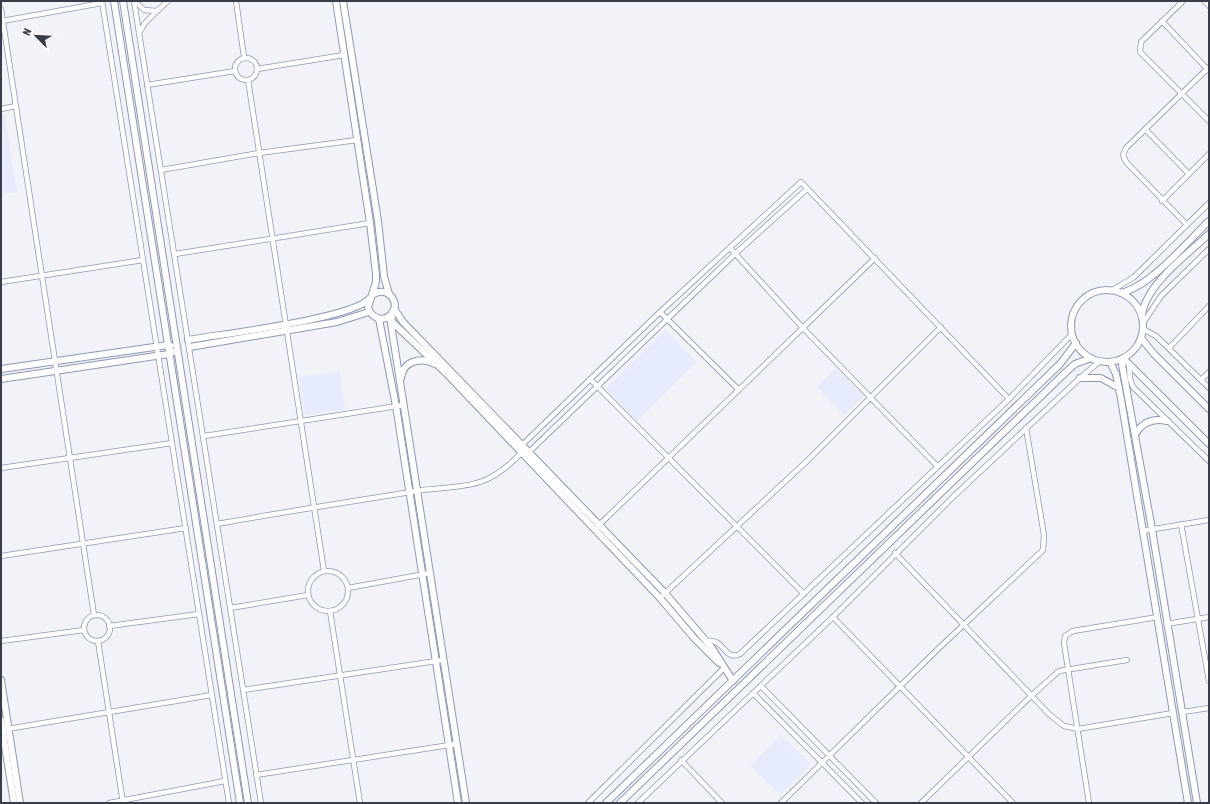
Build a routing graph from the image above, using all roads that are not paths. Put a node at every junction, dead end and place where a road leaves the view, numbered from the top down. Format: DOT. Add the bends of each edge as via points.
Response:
graph roads {
  1 [pos="114,1"];
  2 [pos="123,1"];
  3 [pos="134,1"];
  4 [pos="168,1"];
  5 [pos="236,1"];
  6 [pos="336,1"];
  7 [pos="343,1"];
  8 [pos="1183,1"];
  9 [pos="1204,1"];
  10 [pos="102,2"];
  11 [pos="1209,6"];
  12 [pos="1,9"];
  13 [pos="158,11"];
  14 [pos="2,21"];
  15 [pos="1162,22"];
  16 [pos="139,33"];
  17 [pos="344,55"];
  18 [pos="244,57"];
  19 [pos="257,69"];
  20 [pos="1208,69"];
  21 [pos="234,71"];
  22 [pos="248,80"];
  23 [pos="147,85"];
  24 [pos="1182,94"];
  25 [pos="16,106"];
  26 [pos="1,109"];
  27 [pos="1209,121"];
  28 [pos="1145,129"];
  29 [pos="357,140"];
  30 [pos="260,153"];
  31 [pos="1209,154"];
  32 [pos="161,170"];
  33 [pos="1189,174"];
  34 [pos="807,189"];
  35 [pos="1162,201"];
  36 [pos="1209,203"];
  37 [pos="1209,221"];
  38 [pos="370,223"];
  39 [pos="1187,225"];
  40 [pos="1209,234"];
  41 [pos="273,238"];
  42 [pos="730,248"];
  43 [pos="1208,251"];
  44 [pos="736,253"];
  45 [pos="175,254"];
  46 [pos="875,258"];
  47 [pos="143,260"];
  48 [pos="42,276"];
  49 [pos="1,282"];
  50 [pos="1111,290"];
  51 [pos="1121,293"];
  52 [pos="389,294"];
  53 [pos="371,297"];
  54 [pos="1209,306"];
  55 [pos="369,312"];
  56 [pos="660,312"];
  57 [pos="391,316"];
  58 [pos="1142,316"];
  59 [pos="379,319"];
  60 [pos="668,319"];
  61 [pos="287,324"];
  62 [pos="1143,326"];
  63 [pos="941,327"];
  64 [pos="803,328"];
  65 [pos="288,331"];
  66 [pos="1072,334"];
  67 [pos="1141,338"];
  68 [pos="188,340"];
  69 [pos="1076,343"];
  70 [pos="168,345"];
  71 [pos="157,346"];
  72 [pos="190,347"];
  73 [pos="1169,348"];
  74 [pos="178,349"];
  75 [pos="169,354"];
  76 [pos="158,356"];
  77 [pos="1091,358"];
  78 [pos="1122,359"];
  79 [pos="55,361"];
  80 [pos="1100,361"];
  81 [pos="1110,362"];
  82 [pos="1129,364"];
  83 [pos="1,369"];
  84 [pos="56,371"];
  85 [pos="444,372"];
  86 [pos="1209,372"];
  87 [pos="1080,378"];
  88 [pos="1,379"];
  89 [pos="590,379"];
  90 [pos="1201,380"];
  91 [pos="400,384"];
  92 [pos="598,387"];
  93 [pos="1209,387"];
  94 [pos="1119,388"];
  95 [pos="739,390"];
  96 [pos="871,398"];
  97 [pos="1009,398"];
  98 [pos="404,405"];
  99 [pos="396,406"];
  100 [pos="1209,409"];
  101 [pos="1167,420"];
  102 [pos="301,422"];
  103 [pos="1026,428"];
  104 [pos="1136,433"];
  105 [pos="204,436"];
  106 [pos="172,443"];
  107 [pos="523,444"];
  108 [pos="1209,444"];
  109 [pos="530,451"];
  110 [pos="522,452"];
  111 [pos="70,457"];
  112 [pos="668,457"];
  113 [pos="1209,461"];
  114 [pos="937,466"];
  115 [pos="1,468"];
  116 [pos="417,491"];
  117 [pos="410,492"];
  118 [pos="314,507"];
  119 [pos="1209,520"];
  120 [pos="217,524"];
  121 [pos="600,524"];
  122 [pos="1181,524"];
  123 [pos="736,526"];
  124 [pos="186,528"];
  125 [pos="1152,528"];
  126 [pos="594,529"];
  127 [pos="1142,531"];
  128 [pos="83,545"];
  129 [pos="895,553"];
  130 [pos="1,556"];
  131 [pos="324,571"];
  132 [pos="430,573"];
  133 [pos="423,575"];
  134 [pos="348,588"];
  135 [pos="666,593"];
  136 [pos="804,594"];
  137 [pos="308,595"];
  138 [pos="660,598"];
  139 [pos="230,608"];
  140 [pos="330,612"];
  141 [pos="199,614"];
  142 [pos="94,615"];
  143 [pos="833,617"];
  144 [pos="1158,617"];
  145 [pos="1209,617"];
  146 [pos="1198,619"];
  147 [pos="1166,624"];
  148 [pos="109,626"];
  149 [pos="963,626"];
  150 [pos="84,630"];
  151 [pos="706,640"];
  152 [pos="98,641"];
  153 [pos="1,642"];
  154 [pos="443,660"];
  155 [pos="1127,660"];
  156 [pos="436,661"];
  157 [pos="724,668"];
  158 [pos="1069,670"];
  159 [pos="340,676"];
  160 [pos="1,680"];
  161 [pos="733,681"];
  162 [pos="1209,681"];
  163 [pos="761,686"];
  164 [pos="901,686"];
  165 [pos="243,690"];
  166 [pos="753,693"];
  167 [pos="212,695"];
  168 [pos="1031,696"];
  169 [pos="1209,708"];
  170 [pos="1182,712"];
  171 [pos="109,713"];
  172 [pos="1173,713"];
  173 [pos="1,720"];
  174 [pos="1078,729"];
  175 [pos="4,730"];
  176 [pos="456,744"];
  177 [pos="449,746"];
  178 [pos="830,756"];
  179 [pos="968,756"];
  180 [pos="353,760"];
  181 [pos="681,760"];
  182 [pos="823,763"];
  183 [pos="256,775"];
  184 [pos="225,781"];
  185 [pos="123,802"];
  186 [pos="14,803"];
  187 [pos="20,803"];
  188 [pos="110,803"];
  189 [pos="229,803"];
  190 [pos="240,803"];
  191 [pos="248,803"];
  192 [pos="261,803"];
  193 [pos="360,803"];
  194 [pos="458,803"];
  195 [pos="466,803"];
  196 [pos="588,803"];
  197 [pos="606,803"];
  198 [pos="620,803"];
  199 [pos="638,803"];
  200 [pos="722,803"];
  201 [pos="781,803"];
  202 [pos="862,803"];
  203 [pos="876,803"];
  204 [pos="921,803"];
  205 [pos="1013,803"];
  206 [pos="1089,803"];
  207 [pos="1188,803"];
  208 [pos="1197,803"];
  1 -- 70 [label="street"];
  2 -- 74 [label="street"];
  3 -- 13 [label="street" via="144,10"];
  3 -- 16 [label="street"];
  4 -- 13 [label="street"];
  5 -- 18 [label="street"];
  6 -- 17 [label="street"];
  7 -- 52 [label="street" via="378,222 384,276"];
  8 -- 15 [label="street"];
  9 -- 11 [label="street"];
  10 -- 14 [label="street"];
  10 -- 47 [label="street"];
  12 -- 14 [label="street"];
  13 -- 16 [label="street"];
  14 -- 25 [label="street"];
  15 -- 20 [label="street"];
  15 -- 24 [label="street" via="1141,42 1140,52"];
  16 -- 23 [label="street"];
  17 -- 19 [label="street"];
  17 -- 29 [label="street"];
  18 -- 19 [label="street" via="252,59"];
  18 -- 21 [label="street" via="238,60"];
  19 -- 22 [label="street" via="255,76"];
  20 -- 24 [label="street"];
  21 -- 22 [label="street" via="238,77"];
  21 -- 23 [label="street"];
  22 -- 30 [label="street"];
  23 -- 32 [label="street"];
  24 -- 27 [label="street"];
  24 -- 28 [label="street"];
  25 -- 26 [label="street"];
  25 -- 48 [label="street"];
  28 -- 33 [label="street"];
  28 -- 35 [label="street" via="1124,150 1123,158"];
  29 -- 30 [label="street"];
  29 -- 38 [label="street"];
  30 -- 32 [label="street"];
  30 -- 41 [label="street"];
  31 -- 33 [label="street"];
  32 -- 45 [label="street"];
  33 -- 35 [label="street"];
  34 -- 42 [label="street" via="801,182"];
  34 -- 44 [label="street"];
  34 -- 46 [label="street"];
  35 -- 39 [label="street"];
  36 -- 39 [label="street"];
  37 -- 51 [label="street" via="1148,280"];
  38 -- 41 [label="street"];
  38 -- 53 [label="street" via="376,282"];
  39 -- 50 [label="street" via="1134,277"];
  40 -- 58 [label="street" via="1153,287 1145,301"];
  41 -- 45 [label="street"];
  41 -- 61 [label="street"];
  42 -- 44 [label="street"];
  42 -- 56 [label="street"];
  43 -- 62 [label="street" via="1161,296"];
  44 -- 60 [label="street"];
  44 -- 64 [label="street"];
  45 -- 68 [label="street"];
  46 -- 63 [label="street"];
  46 -- 64 [label="street"];
  47 -- 48 [label="street"];
  47 -- 71 [label="street"];
  48 -- 49 [label="street"];
  48 -- 79 [label="street"];
  50 -- 51 [label="street"];
  50 -- 66 [label="street" via="1092,294 1081,303 1073,315"];
  51 -- 58 [label="street" via="1134,302"];
  52 -- 53 [label="street" via="380,292"];
  52 -- 57 [label="street" via="394,301"];
  53 -- 55 [label="street"];
  53 -- 61 [label="street" via="360,306 347,311"];
  54 -- 73 [label="street"];
  55 -- 59 [label="street"];
  55 -- 65 [label="street" via="337,322"];
  56 -- 60 [label="street"];
  56 -- 89 [label="street"];
  57 -- 59 [label="street"];
  57 -- 85 [label="street"];
  57 -- 91 [label="street"];
  57 -- 107 [label="street" via="403,322"];
  58 -- 62 [label="street"];
  59 -- 99 [label="street"];
  60 -- 92 [label="street"];
  60 -- 95 [label="street"];
  61 -- 65 [label="street"];
  61 -- 68 [label="street"];
  62 -- 67 [label="street"];
  62 -- 73 [label="street"];
  63 -- 96 [label="street"];
  63 -- 97 [label="street"];
  64 -- 95 [label="street"];
  64 -- 96 [label="street"];
  65 -- 72 [label="street"];
  65 -- 102 [label="street"];
  66 -- 69 [label="street"];
  66 -- 97 [label="street"];
  67 -- 78 [label="street" via="1134,350"];
  67 -- 100 [label="street"];
  68 -- 72 [label="street"];
  69 -- 77 [label="street"];
  69 -- 161 [label="street" via="1060,364"];
  70 -- 71 [label="street"];
  70 -- 74 [label="street"];
  70 -- 75 [label="street"];
  71 -- 76 [label="street"];
  71 -- 79 [label="street"];
  72 -- 105 [label="street"];
  73 -- 90 [label="street"];
  74 -- 75 [label="street"];
  74 -- 191 [label="street"];
  75 -- 76 [label="street"];
  75 -- 190 [label="street"];
  76 -- 84 [label="street"];
  76 -- 106 [label="street"];
  77 -- 80 [label="street"];
  77 -- 198 [label="street" via="1075,364 1066,372"];
  78 -- 81 [label="street"];
  78 -- 82 [label="street"];
  78 -- 104 [label="street"];
  79 -- 83 [label="street"];
  79 -- 84 [label="street"];
  80 -- 81 [label="street"];
  80 -- 87 [label="street"];
  81 -- 94 [label="street"];
  82 -- 101 [label="street" via="1133,387"];
  82 -- 108 [label="street"];
  84 -- 88 [label="street"];
  84 -- 111 [label="street"];
  85 -- 91 [label="street" via="429,361 415,361 404,369"];
  85 -- 110 [label="street"];
  86 -- 90 [label="street"];
  87 -- 94 [label="street" via="1100,378"];
  87 -- 103 [label="street"];
  89 -- 92 [label="street"];
  89 -- 107 [label="street"];
  90 -- 93 [label="street"];
  91 -- 98 [label="street"];
  92 -- 109 [label="street"];
  92 -- 112 [label="street"];
  94 -- 127 [label="street"];
  95 -- 112 [label="street"];
  96 -- 114 [label="street"];
  96 -- 123 [label="street" via="807,462"];
  97 -- 114 [label="street"];
  98 -- 99 [label="street"];
  98 -- 116 [label="street"];
  99 -- 102 [label="street"];
  99 -- 117 [label="street"];
  101 -- 104 [label="street" via="1152,420 1142,425"];
  101 -- 113 [label="street"];
  102 -- 105 [label="street"];
  102 -- 118 [label="street"];
  103 -- 129 [label="street"];
  103 -- 149 [label="street" via="1044,547 1042,552"];
  104 -- 125 [label="street"];
  105 -- 120 [label="street"];
  106 -- 111 [label="street"];
  106 -- 124 [label="street"];
  107 -- 109 [label="street"];
  107 -- 110 [label="street"];
  109 -- 110 [label="street"];
  109 -- 121 [label="street"];
  110 -- 116 [label="street" via="511,464 483,480 467,485"];
  110 -- 126 [label="street"];
  111 -- 115 [label="street"];
  111 -- 128 [label="street"];
  112 -- 121 [label="street"];
  112 -- 123 [label="street"];
  114 -- 136 [label="street"];
  116 -- 117 [label="street"];
  116 -- 132 [label="street"];
  117 -- 118 [label="street"];
  117 -- 133 [label="street"];
  118 -- 120 [label="street"];
  118 -- 131 [label="street"];
  119 -- 122 [label="street"];
  120 -- 139 [label="street"];
  121 -- 126 [label="street"];
  121 -- 135 [label="street"];
  122 -- 125 [label="street"];
  122 -- 146 [label="street"];
  123 -- 135 [label="street"];
  123 -- 136 [label="street"];
  124 -- 128 [label="street"];
  124 -- 141 [label="street"];
  125 -- 127 [label="street"];
  125 -- 147 [label="street"];
  126 -- 138 [label="street"];
  127 -- 144 [label="street"];
  128 -- 130 [label="street"];
  128 -- 142 [label="street"];
  129 -- 143 [label="street"];
  129 -- 149 [label="street"];
  131 -- 134 [label="street" via="337,572"];
  131 -- 137 [label="street" via="312,578 308,584"];
  132 -- 133 [label="street"];
  132 -- 154 [label="street"];
  133 -- 134 [label="street"];
  133 -- 156 [label="street"];
  134 -- 140 [label="street" via="346,601"];
  135 -- 138 [label="street"];
  135 -- 151 [label="street"];
  136 -- 151 [label="street" via="735,657 716,642"];
  137 -- 139 [label="street"];
  137 -- 140 [label="street" via="311,604 317,609"];
  138 -- 157 [label="street"];
  139 -- 165 [label="street"];
  140 -- 159 [label="street"];
  141 -- 148 [label="street"];
  141 -- 167 [label="street"];
  142 -- 148 [label="street" via="102,616"];
  142 -- 150 [label="street" via="87,619"];
  143 -- 163 [label="street"];
  143 -- 164 [label="street"];
  144 -- 158 [label="street" via="1070,632 1064,640"];
  144 -- 172 [label="street"];
  145 -- 146 [label="street"];
  146 -- 147 [label="street"];
  146 -- 162 [label="street"];
  147 -- 170 [label="street"];
  148 -- 152 [label="street" via="106,637"];
  149 -- 164 [label="street"];
  149 -- 168 [label="street"];
  150 -- 152 [label="street" via="90,639"];
  150 -- 153 [label="street"];
  151 -- 157 [label="street"];
  152 -- 171 [label="street"];
  154 -- 156 [label="street"];
  154 -- 176 [label="street"];
  155 -- 158 [label="street"];
  156 -- 159 [label="street"];
  156 -- 177 [label="street"];
  157 -- 161 [label="street"];
  157 -- 196 [label="street"];
  158 -- 168 [label="street" via="1059,671"];
  158 -- 174 [label="street"];
  159 -- 165 [label="street"];
  159 -- 180 [label="street"];
  160 -- 175 [label="street"];
  161 -- 197 [label="street"];
  163 -- 166 [label="street"];
  163 -- 178 [label="street"];
  164 -- 178 [label="street"];
  164 -- 179 [label="street"];
  165 -- 183 [label="street"];
  166 -- 181 [label="street"];
  166 -- 182 [label="street"];
  167 -- 171 [label="street"];
  167 -- 184 [label="street"];
  168 -- 174 [label="street" via="1059,723"];
  168 -- 179 [label="street"];
  169 -- 170 [label="street"];
  170 -- 208 [label="street"];
  171 -- 175 [label="street"];
  171 -- 185 [label="street"];
  172 -- 174 [label="street"];
  172 -- 207 [label="street"];
  173 -- 175 [label="street"];
  174 -- 206 [label="street"];
  175 -- 186 [label="street"];
  175 -- 187 [label="street"];
  176 -- 177 [label="street"];
  176 -- 195 [label="street"];
  177 -- 180 [label="street"];
  177 -- 194 [label="street"];
  178 -- 182 [label="street"];
  178 -- 203 [label="street"];
  179 -- 204 [label="street"];
  179 -- 205 [label="street"];
  180 -- 183 [label="street"];
  180 -- 193 [label="street"];
  181 -- 199 [label="street"];
  181 -- 200 [label="street"];
  182 -- 201 [label="street"];
  182 -- 202 [label="street"];
  183 -- 192 [label="street"];
  184 -- 185 [label="street"];
  184 -- 189 [label="street"];
  185 -- 188 [label="street"];
}
